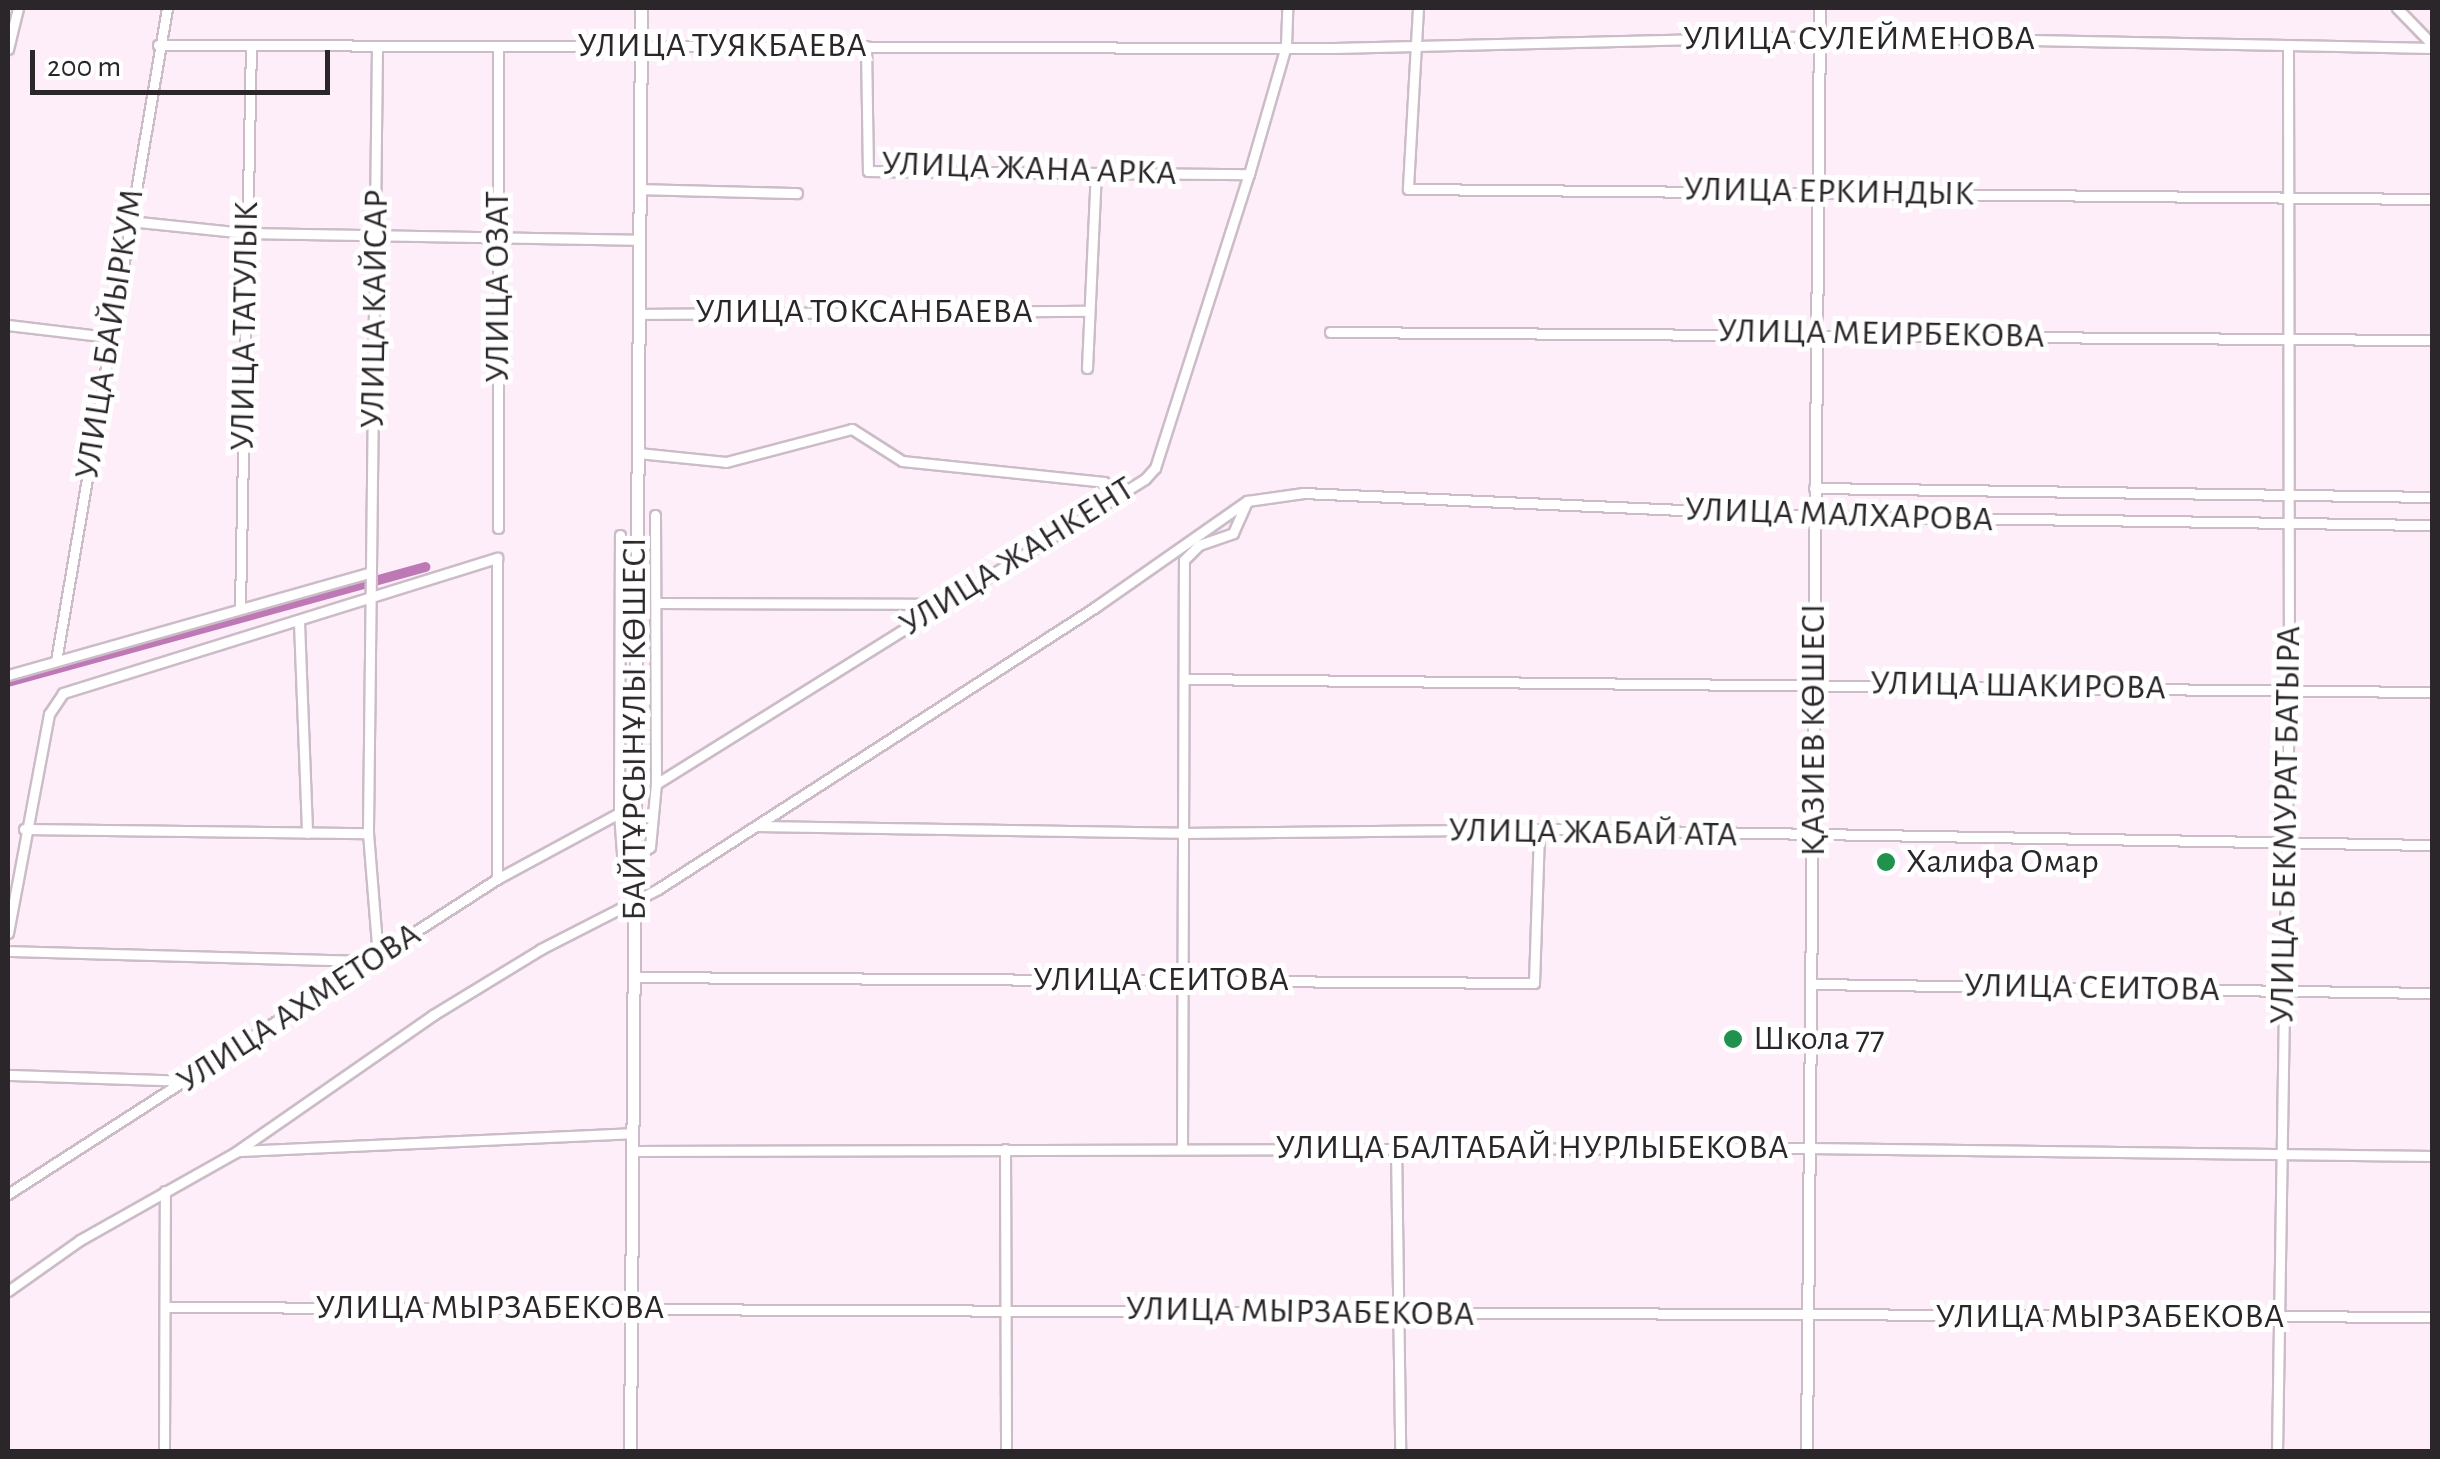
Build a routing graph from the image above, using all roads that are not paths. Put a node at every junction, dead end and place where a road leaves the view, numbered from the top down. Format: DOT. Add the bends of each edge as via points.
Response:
graph roads {
  1 [pos="18,8"];
  2 [pos="167,8"];
  3 [pos="641,8"];
  4 [pos="1287,8"];
  5 [pos="1418,8"];
  6 [pos="1820,8"];
  7 [pos="2397,8"];
  8 [pos="1820,36"];
  9 [pos="1414,42"];
  10 [pos="158,45"];
  11 [pos="250,45"];
  12 [pos="2288,45"];
  13 [pos="378,46"];
  14 [pos="498,46"];
  15 [pos="641,46"];
  16 [pos="866,46"];
  17 [pos="1286,46"];
  18 [pos="2432,46"];
  19 [pos="8,50"];
  20 [pos="1096,173"];
  21 [pos="1249,174"];
  22 [pos="640,188"];
  23 [pos="1818,191"];
  24 [pos="797,193"];
  25 [pos="2284,199"];
  26 [pos="2432,199"];
  27 [pos="128,221"];
  28 [pos="246,233"];
  29 [pos="376,234"];
  30 [pos="498,234"];
  31 [pos="639,240"];
  32 [pos="1090,311"];
  33 [pos="638,314"];
  34 [pos="8,325"];
  35 [pos="1330,332"];
  36 [pos="1817,333"];
  37 [pos="109,337"];
  38 [pos="2292,339"];
  39 [pos="2432,340"];
  40 [pos="1087,368"];
  41 [pos="638,452"];
  42 [pos="1814,488"];
  43 [pos="2287,496"];
  44 [pos="2432,496"];
  45 [pos="1119,497"];
  46 [pos="1247,501"];
  47 [pos="655,515"];
  48 [pos="1816,516"];
  49 [pos="2288,524"];
  50 [pos="2432,525"];
  51 [pos="498,528"];
  52 [pos="620,535"];
  53 [pos="371,572"];
  54 [pos="372,596"];
  55 [pos="656,603"];
  56 [pos="939,604"];
  57 [pos="240,606"];
  58 [pos="299,622"];
  59 [pos="56,662"];
  60 [pos="8,675"];
  61 [pos="1184,679"];
  62 [pos="1814,684"];
  63 [pos="2290,689"];
  64 [pos="2432,692"];
  65 [pos="656,784"];
  66 [pos="619,813"];
  67 [pos="753,826"];
  68 [pos="1539,828"];
  69 [pos="24,830"];
  70 [pos="307,833"];
  71 [pos="368,833"];
  72 [pos="1181,833"];
  73 [pos="1814,837"];
  74 [pos="2287,844"];
  75 [pos="2432,844"];
  76 [pos="634,858"];
  77 [pos="497,879"];
  78 [pos="634,898"];
  79 [pos="8,932"];
  80 [pos="8,950"];
  81 [pos="375,959"];
  82 [pos="634,977"];
  83 [pos="1182,979"];
  84 [pos="1812,984"];
  85 [pos="2284,991"];
  86 [pos="2432,993"];
  87 [pos="8,1075"];
  88 [pos="188,1081"];
  89 [pos="632,1133"];
  90 [pos="1396,1147"];
  91 [pos="1182,1148"];
  92 [pos="1809,1148"];
  93 [pos="1005,1149"];
  94 [pos="236,1152"];
  95 [pos="632,1152"];
  96 [pos="2283,1154"];
  97 [pos="2432,1156"];
  98 [pos="165,1191"];
  99 [pos="8,1194"];
  100 [pos="8,1291"];
  101 [pos="167,1307"];
  102 [pos="631,1308"];
  103 [pos="1005,1308"];
  104 [pos="1401,1312"];
  105 [pos="2280,1315"];
  106 [pos="2432,1317"];
  107 [pos="1806,1319"];
  108 [pos="164,1452"];
  109 [pos="630,1452"];
  110 [pos="1006,1452"];
  111 [pos="1400,1452"];
  112 [pos="1807,1452"];
  113 [pos="2277,1452"];
  1 -- 19 [label="street"];
  2 -- 10 [label="street, УЛИЦА БАЙЫРКУМ"];
  3 -- 15 [label="main road, БАЙТҰРСЫНҰЛЫ КӨШЕСІ"];
  4 -- 17 [label="street, УЛИЦА ЖАНКЕНТ"];
  5 -- 9 [label="street, УЛИЦА ЕРКИНДЫК"];
  6 -- 8 [label="street, ҚАЗИЕВ КӨШЕСІ"];
  7 -- 18 [label="street"];
  8 -- 9 [label="street, УЛИЦА СУЛЕЙМЕНОВА"];
  8 -- 12 [label="street, УЛИЦА СУЛЕЙМЕНОВА"];
  8 -- 23 [label="street, ҚАЗИЕВ КӨШЕСІ"];
  9 -- 17 [label="street, УЛИЦА СУЛЕЙМЕНОВА"];
  9 -- 23 [label="street, УЛИЦА ЕРКИНДЫК" via="1408,189"];
  10 -- 11 [label="street, УЛИЦА ТУЯКБАЕВА"];
  10 -- 27 [label="street, УЛИЦА БАЙЫРКУМ"];
  11 -- 13 [label="street, УЛИЦА ТУЯКБАЕВА"];
  11 -- 28 [label="street, УЛИЦА ТАТУЛЫК"];
  12 -- 18 [label="street, УЛИЦА СУЛЕЙМЕНОВА"];
  12 -- 25 [label="street, УЛИЦА БЕКМУРАТ БАТЫРА"];
  13 -- 14 [label="street, УЛИЦА ТУЯКБАЕВА"];
  13 -- 29 [label="street, УЛИЦА КАЙСАР"];
  14 -- 15 [label="street, УЛИЦА ТУЯКБАЕВА"];
  14 -- 30 [label="street, УЛИЦА ОЗАТ"];
  15 -- 16 [label="street, УЛИЦА ТУЯКБАЕВА"];
  15 -- 22 [label="main road, БАЙТҰРСЫНҰЛЫ КӨШЕСІ"];
  16 -- 17 [label="street, УЛИЦА ТУЯКБАЕВА"];
  16 -- 20 [label="street, УЛИЦА ЖАНА АРКА" via="868,171"];
  17 -- 21 [label="street, УЛИЦА ЖАНКЕНТ"];
  20 -- 21 [label="street, УЛИЦА ЖАНА АРКА"];
  20 -- 32 [label="street"];
  21 -- 45 [label="street, УЛИЦА ЖАНКЕНТ" via="1154,468"];
  22 -- 24 [label="street"];
  22 -- 31 [label="main road, БАЙТҰРСЫНҰЛЫ КӨШЕСІ"];
  23 -- 25 [label="street, УЛИЦА ЕРКИНДЫК"];
  23 -- 36 [label="street, ҚАЗИЕВ КӨШЕСІ"];
  25 -- 26 [label="street, УЛИЦА ЕРКИНДЫК"];
  25 -- 38 [label="street, УЛИЦА БЕКМУРАТ БАТЫРА"];
  27 -- 28 [label="street"];
  27 -- 37 [label="street, УЛИЦА БАЙЫРКУМ"];
  28 -- 29 [label="street"];
  28 -- 57 [label="street, УЛИЦА ТАТУЛЫК"];
  29 -- 30 [label="street"];
  29 -- 53 [label="street, УЛИЦА КАЙСАР"];
  30 -- 31 [label="street"];
  30 -- 51 [label="street, УЛИЦА ОЗАТ"];
  31 -- 33 [label="main road, БАЙТҰРСЫНҰЛЫ КӨШЕСІ"];
  32 -- 33 [label="street, УЛИЦА ТОКСАНБАЕВА"];
  32 -- 40 [label="street"];
  33 -- 41 [label="main road, БАЙТҰРСЫНҰЛЫ КӨШЕСІ"];
  34 -- 37 [label="street"];
  35 -- 36 [label="street, УЛИЦА МЕИРБЕКОВА"];
  36 -- 38 [label="street, УЛИЦА МЕИРБЕКОВА"];
  36 -- 42 [label="street, ҚАЗИЕВ КӨШЕСІ"];
  37 -- 59 [label="street, УЛИЦА БАЙЫРКУМ"];
  38 -- 39 [label="street, УЛИЦА МЕИРБЕКОВА"];
  38 -- 43 [label="street, УЛИЦА БЕКМУРАТ БАТЫРА"];
  41 -- 45 [label="street" via="726,462 852,430 902,461 1104,482"];
  41 -- 76 [label="main road, БАЙТҰРСЫНҰЛЫ КӨШЕСІ"];
  42 -- 43 [label="street, УЛИЦА МАЛХАРОВА"];
  42 -- 48 [label="street, ҚАЗИЕВ КӨШЕСІ"];
  43 -- 44 [label="street, УЛИЦА МАЛХАРОВА"];
  43 -- 49 [label="street, УЛИЦА БЕКМУРАТ БАТЫРА"];
  45 -- 56 [label="street, УЛИЦА ЖАНКЕНТ"];
  46 -- 48 [label="street, УЛИЦА МАЛХАРОВА" via="1304,493"];
  46 -- 61 [label="street" via="1233,533 1199,545 1184,560"];
  46 -- 67 [label="street" via="1094,608"];
  47 -- 55 [label="street"];
  48 -- 49 [label="street, УЛИЦА МАЛХАРОВА"];
  48 -- 62 [label="street, ҚАЗИЕВ КӨШЕСІ"];
  49 -- 50 [label="street, УЛИЦА МАЛХАРОВА"];
  49 -- 63 [label="street, УЛИЦА БЕКМУРАТ БАТЫРА"];
  52 -- 66 [label="street"];
  53 -- 54 [label="street, УЛИЦА КАЙСАР"];
  53 -- 57 [label="street"];
  54 -- 58 [label="street"];
  54 -- 71 [label="street"];
  54 -- 77 [label="street" via="496,558"];
  55 -- 56 [label="street"];
  55 -- 65 [label="street"];
  56 -- 65 [label="street, УЛИЦА ЖАНКЕНТ"];
  57 -- 59 [label="street"];
  58 -- 69 [label="street" via="63,693 49,714"];
  58 -- 70 [label="street"];
  59 -- 60 [label="street"];
  61 -- 62 [label="street, УЛИЦА ШАКИРОВА"];
  61 -- 72 [label="street"];
  62 -- 63 [label="street, УЛИЦА ШАКИРОВА"];
  62 -- 73 [label="street, ҚАЗИЕВ КӨШЕСІ"];
  63 -- 64 [label="street, УЛИЦА ШАКИРОВА"];
  63 -- 74 [label="street, УЛИЦА БЕКМУРАТ БАТЫРА"];
  65 -- 76 [label="street" via="650,846"];
  66 -- 76 [label="street" via="622,853"];
  66 -- 77 [label="street, УЛИЦА АХМЕТОВА"];
  67 -- 72 [label="street, УЛИЦА ЖАБАЙ АТА"];
  67 -- 78 [label="street"];
  68 -- 72 [label="street, УЛИЦА ЖАБАЙ АТА"];
  68 -- 73 [label="street, УЛИЦА ЖАБАЙ АТА"];
  68 -- 83 [label="street, УЛИЦА СЕИТОВА" via="1534,983"];
  69 -- 70 [label="street"];
  69 -- 79 [label="street"];
  70 -- 71 [label="street"];
  71 -- 81 [label="street"];
  72 -- 83 [label="street"];
  73 -- 74 [label="street, УЛИЦА ЖАБАЙ АТА"];
  73 -- 84 [label="street, ҚАЗИЕВ КӨШЕСІ"];
  74 -- 75 [label="street, УЛИЦА ЖАБАЙ АТА"];
  74 -- 85 [label="street, УЛИЦА БЕКМУРАТ БАТЫРА"];
  76 -- 78 [label="main road, БАЙТҰРСЫНҰЛЫ КӨШЕСІ"];
  77 -- 81 [label="street, УЛИЦА АХМЕТОВА"];
  78 -- 82 [label="main road, БАЙТҰРСЫНҰЛЫ КӨШЕСІ"];
  78 -- 94 [label="street" via="433,1015"];
  80 -- 81 [label="street"];
  81 -- 88 [label="street, УЛИЦА АХМЕТОВА"];
  82 -- 83 [label="street, УЛИЦА СЕИТОВА"];
  82 -- 89 [label="main road, БАЙТҰРСЫНҰЛЫ КӨШЕСІ"];
  83 -- 91 [label="street"];
  84 -- 85 [label="street, УЛИЦА СЕИТОВА"];
  84 -- 92 [label="street, ҚАЗИЕВ КӨШЕСІ"];
  85 -- 86 [label="street, УЛИЦА СЕИТОВА"];
  85 -- 96 [label="street, УЛИЦА БЕКМУРАТ БАТЫРА"];
  87 -- 88 [label="street"];
  88 -- 99 [label="street, УЛИЦА АХМЕТОВА"];
  89 -- 94 [label="street"];
  89 -- 95 [label="main road, БАЙТҰРСЫНҰЛЫ КӨШЕСІ"];
  90 -- 91 [label="street, УЛИЦА БАЛТАБАЙ НУРЛЫБЕКОВА"];
  90 -- 92 [label="street, УЛИЦА БАЛТАБАЙ НУРЛЫБЕКОВА"];
  90 -- 104 [label="street"];
  91 -- 93 [label="street, УЛИЦА БАЛТАБАЙ НУРЛЫБЕКОВА"];
  92 -- 96 [label="street, УЛИЦА БАЛТАБАЙ НУРЛЫБЕКОВА"];
  92 -- 107 [label="street, ҚАЗИЕВ КӨШЕСІ"];
  93 -- 95 [label="street, УЛИЦА БАЛТАБАЙ НУРЛЫБЕКОВА"];
  93 -- 103 [label="street"];
  94 -- 98 [label="street"];
  95 -- 102 [label="main road, БАЙТҰРСЫНҰЛЫ КӨШЕСІ"];
  96 -- 97 [label="street, УЛИЦА БАЛТАБАЙ НУРЛЫБЕКОВА"];
  96 -- 105 [label="street, УЛИЦА БЕКМУРАТ БАТЫРА"];
  98 -- 100 [label="street"];
  98 -- 101 [label="street"];
  101 -- 102 [label="street, УЛИЦА МЫРЗАБЕКОВА"];
  101 -- 108 [label="street"];
  102 -- 103 [label="street, УЛИЦА МЫРЗАБЕКОВА"];
  102 -- 109 [label="main road, БАЙТҰРСЫНҰЛЫ КӨШЕСІ"];
  103 -- 104 [label="street, УЛИЦА МЫРЗАБЕКОВА"];
  103 -- 110 [label="street"];
  104 -- 107 [label="street, УЛИЦА МЫРЗАБЕКОВА"];
  104 -- 111 [label="street"];
  105 -- 106 [label="street, УЛИЦА МЫРЗАБЕКОВА"];
  105 -- 107 [label="street, УЛИЦА МЫРЗАБЕКОВА"];
  105 -- 113 [label="street, УЛИЦА БЕКМУРАТ БАТЫРА"];
  107 -- 112 [label="street, ҚАЗИЕВ КӨШЕСІ"];
}
